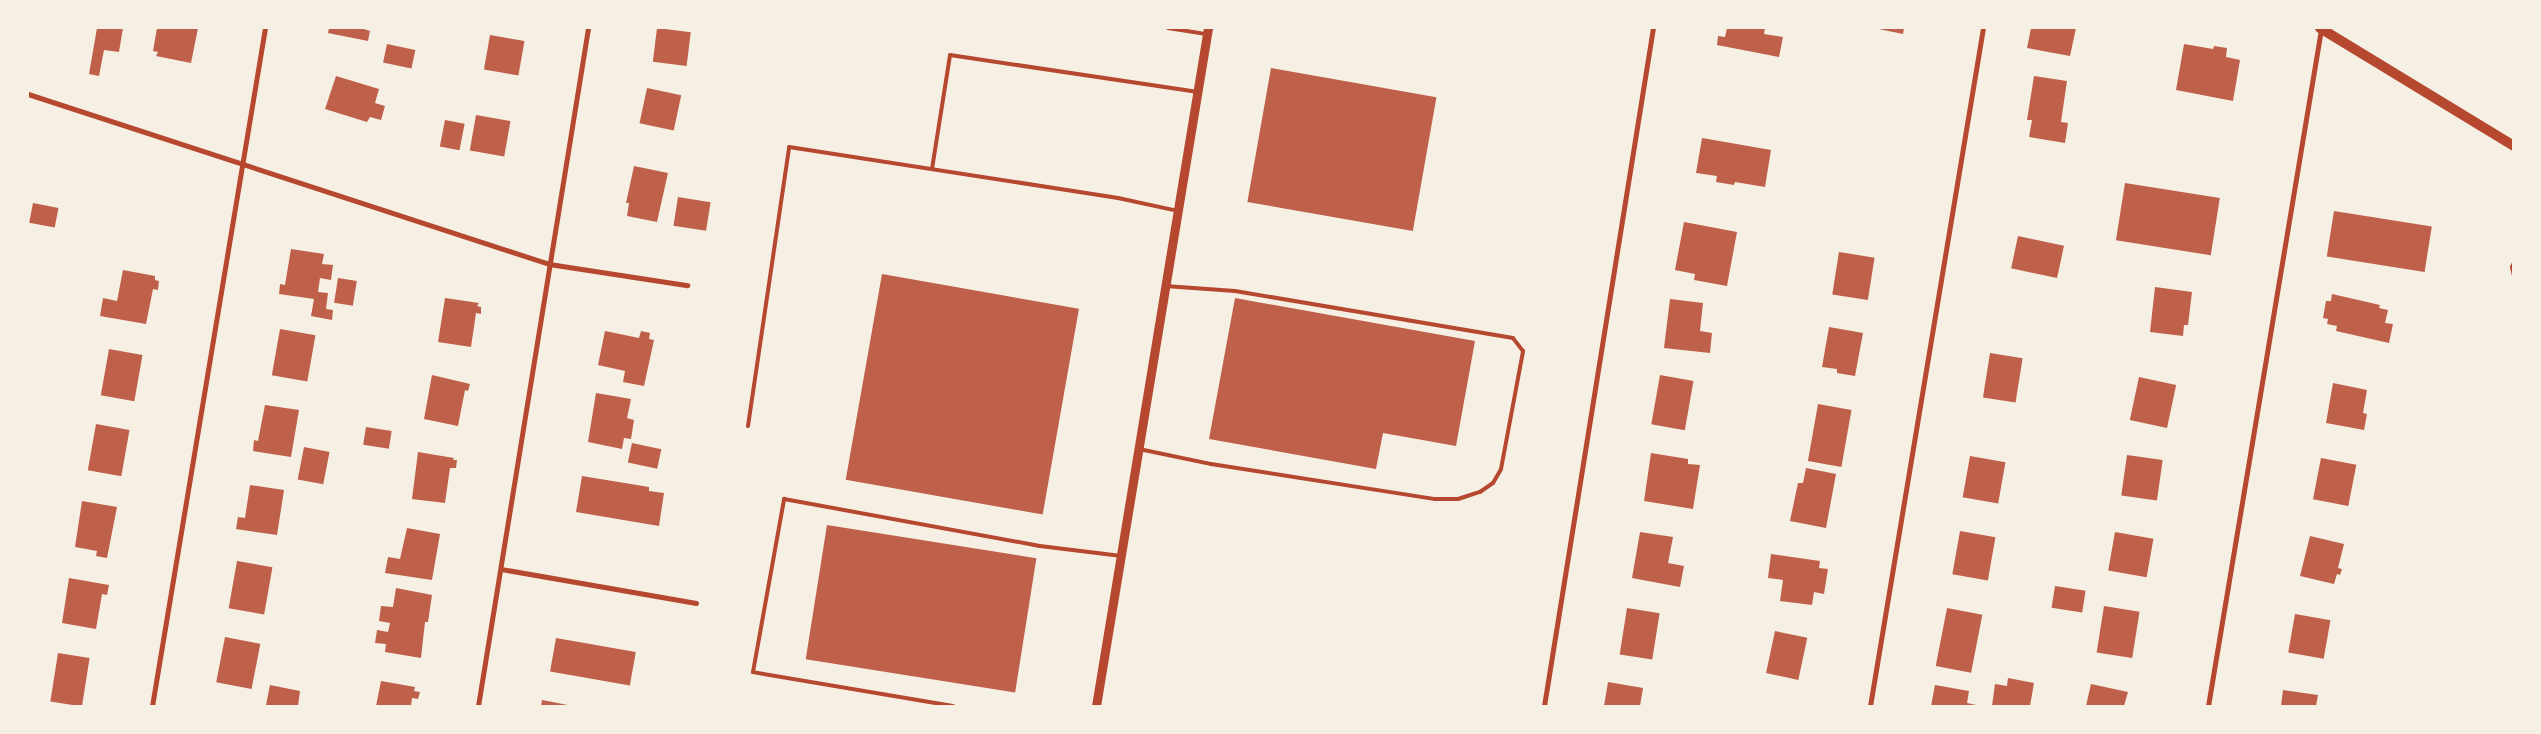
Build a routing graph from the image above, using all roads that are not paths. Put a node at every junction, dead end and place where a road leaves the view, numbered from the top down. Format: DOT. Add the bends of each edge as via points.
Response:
graph roads {
  1 [pos="265,28"];
  2 [pos="588,28"];
  3 [pos="1168,28"];
  4 [pos="1653,28"];
  5 [pos="1983,28"];
  6 [pos="2321,28"];
  7 [pos="1208,31"];
  8 [pos="1198,92"];
  9 [pos="28,94"];
  10 [pos="2514,146"];
  11 [pos="242,163"];
  12 [pos="932,169"];
  13 [pos="1178,211"];
  14 [pos="2514,263"];
  15 [pos="549,264"];
  16 [pos="2514,276"];
  17 [pos="687,285"];
  18 [pos="1165,286"];
  19 [pos="748,426"];
  20 [pos="1138,449"];
  21 [pos="1121,556"];
  22 [pos="501,569"];
  23 [pos="696,603"];
  24 [pos="152,706"];
  25 [pos="478,706"];
  26 [pos="953,706"];
  27 [pos="1096,706"];
  28 [pos="1544,706"];
  29 [pos="1870,706"];
  30 [pos="2208,706"];
  1 -- 11 [label="street"];
  2 -- 15 [label="street"];
  3 -- 7 [label="lane"];
  4 -- 28 [label="street"];
  5 -- 29 [label="street"];
  6 -- 10 [label="main road"];
  6 -- 30 [label="street"];
  7 -- 8 [label="street"];
  8 -- 12 [label="lane" via="950,55"];
  8 -- 13 [label="street"];
  9 -- 11 [label="street"];
  11 -- 15 [label="street"];
  11 -- 24 [label="street"];
  12 -- 13 [label="lane" via="1118,198"];
  12 -- 19 [label="lane" via="789,147"];
  13 -- 18 [label="street"];
  14 -- 16 [label="lane"];
  15 -- 17 [label="street"];
  15 -- 22 [label="street"];
  18 -- 20 [label="street"];
  18 -- 20 [label="lane" via="1235,291 1512,338 1523,351 1501,469 1493,483 1480,492 1458,499 1436,499 1357,487"];
  20 -- 21 [label="street"];
  21 -- 26 [label="lane" via="1040,546 784,499 753,672"];
  21 -- 27 [label="street"];
  22 -- 23 [label="street"];
  22 -- 25 [label="street"];
}
